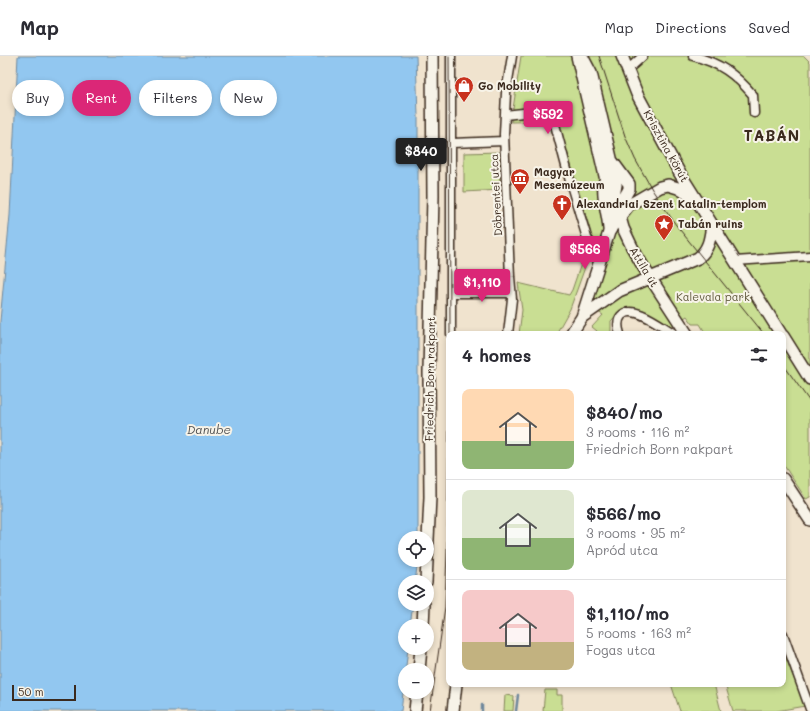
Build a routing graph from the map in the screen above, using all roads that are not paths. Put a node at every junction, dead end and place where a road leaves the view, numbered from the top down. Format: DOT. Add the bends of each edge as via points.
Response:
graph roads {
  1 [pos="432,56"];
  2 [pos="452,56"];
  3 [pos="512,56"];
  4 [pos="578,56"];
  5 [pos="582,56"];
  6 [pos="622,56"];
  7 [pos="644,56"];
  8 [pos="693,56"];
  9 [pos="626,67"];
  10 [pos="754,113"];
  11 [pos="505,115"];
  12 [pos="504,141"];
  13 [pos="452,143"];
  14 [pos="606,159"];
  15 [pos="606,176"];
  16 [pos="614,196"];
  17 [pos="695,199"];
  18 [pos="619,216"];
  19 [pos="712,225"];
  20 [pos="610,228"];
  21 [pos="810,256"];
  22 [pos="600,259"];
  23 [pos="735,261"];
  24 [pos="650,277"];
  25 [pos="452,293"];
  26 [pos="512,293"];
  27 [pos="582,318"];
  28 [pos="451,331"];
  29 [pos="508,331"];
  30 [pos="573,331"];
  31 [pos="620,331"];
  32 [pos="670,331"];
  33 [pos="686,331"];
  34 [pos="779,331"];
  35 [pos="786,341"];
  36 [pos="810,379"];
  37 [pos="786,484"];
  38 [pos="810,520"];
  39 [pos="426,575"];
  40 [pos="786,642"];
  41 [pos="456,687"];
  42 [pos="416,699"];
  43 [pos="810,709"];
  44 [pos="415,711"];
  45 [pos="453,711"];
  1 -- 39 [label="main road, Friedrich Born rakpart" via="430,496"];
  2 -- 13 [label="street"];
  3 -- 11 [label="street, Döbrentei utca"];
  4 -- 14 [label="main road"];
  5 -- 14 [label="main road, Attila út" via="591,73"];
  6 -- 9 [label="main road, Krisztina körút"];
  7 -- 9 [label="street"];
  8 -- 10 [label="street" via="718,64 739,80 753,95"];
  9 -- 17 [label="main road, Krisztina körút" via="640,99"];
  11 -- 12 [label="street, Döbrentei utca"];
  11 -- 22 [label="street" via="541,111 548,112 553,117 587,238"];
  12 -- 13 [label="street"];
  12 -- 26 [label="street, Döbrentei utca"];
  13 -- 25 [label="street"];
  14 -- 15 [label="main road"];
  14 -- 16 [label="main road, Attila út" via="616,185"];
  14 -- 18 [label="main road" via="629,184"];
  15 -- 16 [label="main road"];
  15 -- 20 [label="main road" via="604,190"];
  16 -- 18 [label="main road, Attila út"];
  17 -- 18 [label="main road" via="678,188 660,187 629,205"];
  17 -- 19 [label="main road, Krisztina körút"];
  18 -- 20 [label="main road"];
  18 -- 24 [label="main road, Attila út" via="632,247"];
  19 -- 23 [label="main road, Krisztina körút"];
  19 -- 24 [label="main road" via="710,241 698,258"];
  20 -- 22 [label="main road"];
  21 -- 23 [label="street"];
  22 -- 27 [label="main road"];
  23 -- 34 [label="main road, Krisztina körút"];
  24 -- 27 [label="main road" via="619,291"];
  24 -- 33 [label="main road, Attila út"];
  25 -- 26 [label="street"];
  25 -- 28 [label="street"];
  26 -- 29 [label="street, Döbrentei utca"];
  27 -- 30 [label="main road"];
  31 -- 32 [label="street" via="620,317 629,312 637,312"];
  35 -- 36 [label="main road, Krisztina körút"];
  37 -- 38 [label="main road"];
  40 -- 43 [label="street"];
  41 -- 45 [label="main road"];
  42 -- 44 [label="main road"];
}
